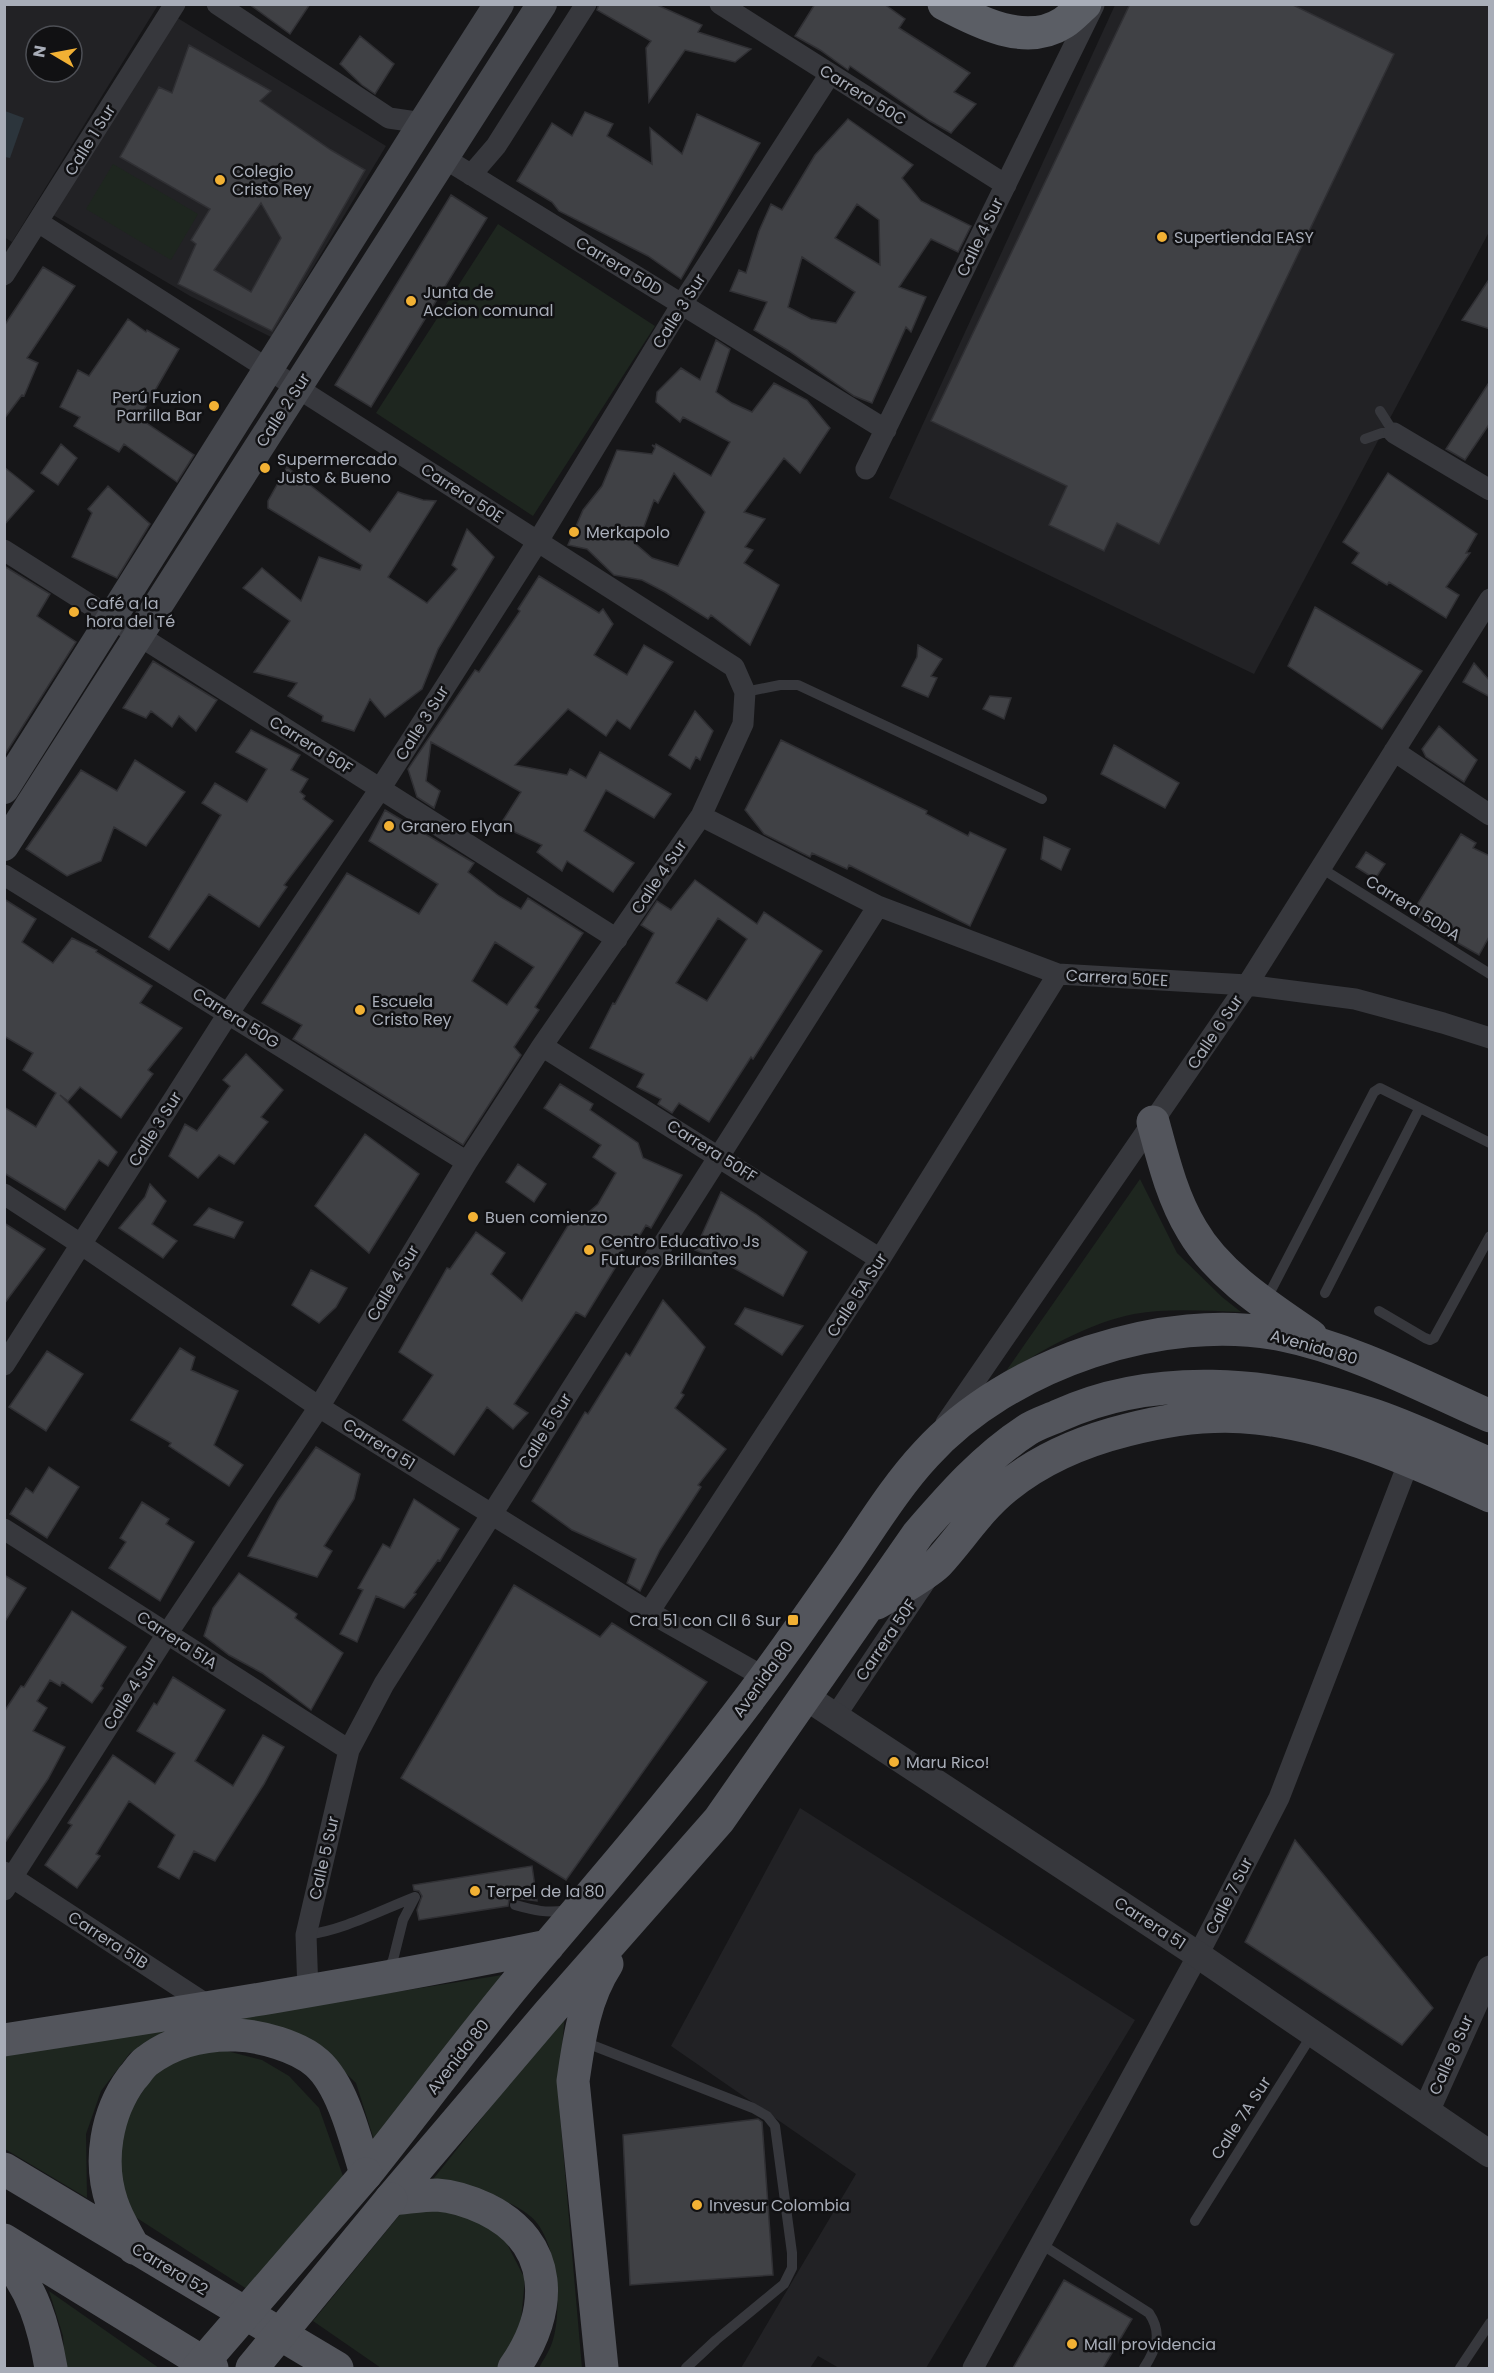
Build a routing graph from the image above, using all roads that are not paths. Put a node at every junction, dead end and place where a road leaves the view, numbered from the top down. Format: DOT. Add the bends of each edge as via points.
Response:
graph roads {
  1 [pos="175,4"];
  2 [pos="217,4"];
  3 [pos="499,4"];
  4 [pos="542,4"];
  5 [pos="586,4"];
  6 [pos="720,4"];
  7 [pos="944,4"];
  8 [pos="1085,4"];
  9 [pos="1094,4"];
  10 [pos="830,74"];
  11 [pos="389,118"];
  12 [pos="423,123"];
  13 [pos="404,153"];
  14 [pos="444,158"];
  15 [pos="471,176"];
  16 [pos="1006,185"];
  17 [pos="38,222"];
  18 [pos="4,275"];
  19 [pos="682,304"];
  20 [pos="268,369"];
  21 [pos="297,388"];
  22 [pos="1380,411"];
  23 [pos="886,430"];
  24 [pos="1394,433"];
  25 [pos="1365,439"];
  26 [pos="866,469"];
  27 [pos="1490,489"];
  28 [pos="538,541"];
  29 [pos="4,550"];
  30 [pos="1490,600"];
  31 [pos="112,618"];
  32 [pos="138,635"];
  33 [pos="746,692"];
  34 [pos="1394,751"];
  35 [pos="4,789"];
  36 [pos="380,789"];
  37 [pos="1042,799"];
  38 [pos="1490,815"];
  39 [pos="701,816"];
  40 [pos="4,846"];
  41 [pos="1321,868"];
  42 [pos="4,875"];
  43 [pos="878,906"];
  44 [pos="617,939"];
  45 [pos="1058,974"];
  46 [pos="1490,974"];
  47 [pos="1247,986"];
  48 [pos="228,1014"];
  49 [pos="1490,1038"];
  50 [pos="542,1046"];
  51 [pos="1419,1109"];
  52 [pos="1153,1122"];
  53 [pos="1490,1143"];
  54 [pos="719,1155"];
  55 [pos="467,1162"];
  56 [pos="4,1194"];
  57 [pos="1490,1236"];
  58 [pos="82,1245"];
  59 [pos="880,1259"];
  60 [pos="1325,1293"];
  61 [pos="1264,1303"];
  62 [pos="1379,1311"];
  63 [pos="1328,1348"];
  64 [pos="4,1365"];
  65 [pos="319,1407"];
  66 [pos="1490,1416"];
  67 [pos="1414,1447"];
  68 [pos="926,1454"];
  69 [pos="1490,1464"];
  70 [pos="1490,1496"];
  71 [pos="492,1515"];
  72 [pos="4,1529"];
  73 [pos="937,1564"];
  74 [pos="649,1612"];
  75 [pos="863,1612"];
  76 [pos="167,1634"];
  77 [pos="764,1677"];
  78 [pos="806,1697"];
  79 [pos="836,1716"];
  80 [pos="349,1750"];
  81 [pos="7,1880"];
  82 [pos="515,1905"];
  83 [pos="584,1906"];
  84 [pos="639,1914"];
  85 [pos="306,1935"];
  86 [pos="548,1946"];
  87 [pos="1198,1955"];
  88 [pos="1490,1969"];
  89 [pos="383,1978"];
  90 [pos="308,1992"];
  91 [pos="212,2008"];
  92 [pos="1313,2032"];
  93 [pos="4,2040"];
  94 [pos="579,2041"];
  95 [pos="1426,2109"];
  96 [pos="1490,2154"];
  97 [pos="4,2169"];
  98 [pos="366,2174"];
  99 [pos="391,2199"];
  100 [pos="1195,2221"];
  101 [pos="4,2240"];
  102 [pos="1041,2244"];
  103 [pos="134,2248"];
  104 [pos="4,2256"];
  105 [pos="1490,2323"];
  106 [pos="51,2368"];
  107 [pos="198,2368"];
  108 [pos="212,2368"];
  109 [pos="252,2368"];
  110 [pos="337,2368"];
  111 [pos="514,2368"];
  112 [pos="602,2368"];
  113 [pos="686,2368"];
  114 [pos="973,2368"];
  115 [pos="1144,2368"];
  116 [pos="1461,2368"];
  1 -- 17 [label="street, Calle 1 Sur"];
  2 -- 11 [label="street"];
  3 -- 12 [label="main road, Calle 2 Sur"];
  4 -- 14 [label="main road, Calle 2 Sur"];
  5 -- 15 [label="street" via="496,146"];
  6 -- 10 [label="street, Carrera 50C"];
  7 -- 8 [label="highway" via="998,29 1023,32 1062,24"];
  9 -- 16 [label="street, Calle 4 Sur"];
  10 -- 16 [label="street, Carrera 50C"];
  10 -- 19 [label="street, Calle 3 Sur"];
  11 -- 12 [label="street"];
  11 -- 13 [label="street"];
  12 -- 13 [label="main road, Calle 2 Sur"];
  13 -- 20 [label="main road, Calle 2 Sur"];
  14 -- 15 [label="street, Carrera 50D"];
  14 -- 21 [label="main road, Calle 2 Sur"];
  15 -- 19 [label="street, Carrera 50D"];
  16 -- 23 [label="street, Calle 4 Sur"];
  17 -- 18 [label="street, Calle 1 Sur"];
  17 -- 20 [label="street, Carrera 50E"];
  19 -- 23 [label="street, Carrera 50D"];
  19 -- 28 [label="street, Calle 3 Sur"];
  20 -- 21 [label="street, Carrera 50E"];
  20 -- 31 [label="main road, Calle 2 Sur"];
  21 -- 28 [label="street, Carrera 50E"];
  21 -- 32 [label="main road, Calle 2 Sur"];
  22 -- 24 [label="lane"];
  23 -- 26 [label="street, Calle 4 Sur"];
  24 -- 25 [label="lane"];
  24 -- 27 [label="street"];
  28 -- 33 [label="street, Carrera 50E" via="735,667"];
  28 -- 36 [label="street, Calle 3 Sur"];
  29 -- 31 [label="street, Carrera 50F"];
  30 -- 34 [label="street, Calle 6 Sur"];
  31 -- 32 [label="street, Carrera 50F"];
  31 -- 35 [label="main road, Calle 2 Sur"];
  32 -- 36 [label="street, Carrera 50F"];
  32 -- 40 [label="main road, Calle 2 Sur"];
  33 -- 37 [label="lane" via="798,685"];
  33 -- 39 [label="street, Calle 4 Sur" via="742,724"];
  34 -- 38 [label="street"];
  34 -- 41 [label="street, Calle 6 Sur"];
  36 -- 44 [label="street, Carrera 50F"];
  36 -- 48 [label="street, Calle 3 Sur"];
  39 -- 43 [label="street, Carrera 50EE"];
  39 -- 44 [label="street, Calle 4 Sur"];
  41 -- 46 [label="lane, Carrera 50DA"];
  41 -- 47 [label="street, Calle 6 Sur"];
  42 -- 48 [label="street, Carrera 50G"];
  43 -- 45 [label="street, Carrera 50EE"];
  43 -- 54 [label="street, Calle 5 Sur"];
  44 -- 50 [label="street, Calle 4 Sur"];
  45 -- 47 [label="street, Carrera 50EE"];
  45 -- 59 [label="street, Calle 5A Sur"];
  47 -- 49 [label="street, Carrera 50EE" via="1355,999"];
  47 -- 52 [label="street, Calle 6 Sur"];
  48 -- 55 [label="street, Carrera 50G"];
  48 -- 58 [label="street, Calle 3 Sur"];
  50 -- 54 [label="street, Carrera 50FF"];
  50 -- 55 [label="street, Calle 4 Sur"];
  51 -- 53 [label="lane"];
  51 -- 60 [label="lane"];
  51 -- 61 [label="lane" via="1380,1088 1374,1092"];
  52 -- 61 [label="main road" via="1172,1187 1192,1231 1218,1263"];
  52 -- 68 [label="street, Calle 6 Sur"];
  54 -- 59 [label="street, Carrera 50FF"];
  54 -- 71 [label="street, Calle 5 Sur"];
  55 -- 65 [label="street, Calle 4 Sur"];
  56 -- 58 [label="street, Carrera 51"];
  57 -- 62 [label="lane" via="1434,1338 1425,1338"];
  58 -- 64 [label="street, Calle 3 Sur"];
  58 -- 65 [label="street, Carrera 51"];
  59 -- 74 [label="street, Calle 5A Sur"];
  61 -- 63 [label="main road"];
  63 -- 66 [label="main road, Avenida 80"];
  63 -- 68 [label="main road, Avenida 80" via="1283,1335 1239,1329 1179,1331 1128,1340 1075,1356 1012,1386 962,1421"];
  65 -- 71 [label="street, Carrera 51"];
  65 -- 76 [label="street, Calle 4 Sur"];
  67 -- 69 [label="main road"];
  67 -- 70 [label="main road"];
  67 -- 73 [label="main road" via="1257,1418 1199,1417 1152,1424 1100,1437 1047,1460 1004,1489 969,1523"];
  67 -- 75 [label="main road" via="1370,1414 1322,1400 1255,1388 1181,1387 1122,1393 1028,1429 992,1456 918,1534"];
  67 -- 87 [label="street, Calle 7 Sur" via="1279,1798"];
  68 -- 77 [label="main road, Avenida 80"];
  71 -- 74 [label="street, Carrera 51"];
  71 -- 80 [label="street, Calle 5 Sur" via="384,1684"];
  72 -- 76 [label="street, Carrera 51A"];
  73 -- 75 [label="main road"];
  73 -- 79 [label="street, Carrera 50F"];
  74 -- 77 [label="street, Carrera 51"];
  75 -- 78 [label="main road"];
  76 -- 80 [label="street, Carrera 51A"];
  76 -- 81 [label="street, Calle 4 Sur"];
  77 -- 83 [label="main road, Avenida 80"];
  78 -- 79 [label="street, Carrera 51"];
  78 -- 84 [label="main road" via="719,1820"];
  79 -- 87 [label="street, Carrera 51"];
  80 -- 85 [label="street, Calle 5 Sur"];
  81 -- 91 [label="street, Carrera 51B"];
  82 -- 83 [label="lane" via="553,1913"];
  83 -- 86 [label="main road, Avenida 80"];
  84 -- 94 [label="main road" via="589,1998"];
  84 -- 99 [label="main road"];
  85 -- 89 [label="lane" via="341,1927 415,1897"];
  85 -- 90 [label="street, Calle 5 Sur"];
  86 -- 89 [label="main road"];
  86 -- 98 [label="main road, Avenida 80"];
  87 -- 92 [label="street, Carrera 51"];
  87 -- 102 [label="street, Calle 7 Sur"];
  88 -- 95 [label="street, Calle 8 Sur"];
  89 -- 90 [label="main road"];
  90 -- 91 [label="main road"];
  91 -- 93 [label="main road"];
  92 -- 95 [label="street, Carrera 51"];
  92 -- 100 [label="lane, Calle 7A Sur"];
  94 -- 112 [label="main road" via="573,2081"];
  94 -- 113 [label="lane" via="753,2108 775,2126 792,2268 784,2284"];
  95 -- 96 [label="street, Carrera 51"];
  97 -- 103 [label="main road, Carrera 52"];
  98 -- 103 [label="main road" via="338,2092 317,2062 287,2046 252,2035 211,2034 175,2044 145,2062 123,2091 109,2121 105,2163 111,2204"];
  98 -- 107 [label="main road, Avenida 80, bridge"];
  99 -- 109 [label="main road, bridge"];
  99 -- 111 [label="main road" via="438,2195 472,2202 518,2230 535,2255 542,2285 541,2312 529,2347"];
  101 -- 108 [label="main road"];
  102 -- 114 [label="street, Calle 7 Sur"];
  102 -- 115 [label="lane" via="1149,2313 1158,2331 1156,2348"];
  103 -- 110 [label="main road, Carrera 52"];
  104 -- 106 [label="main road" via="18,2271 35,2302"];
  105 -- 116 [label="lane"];
}
